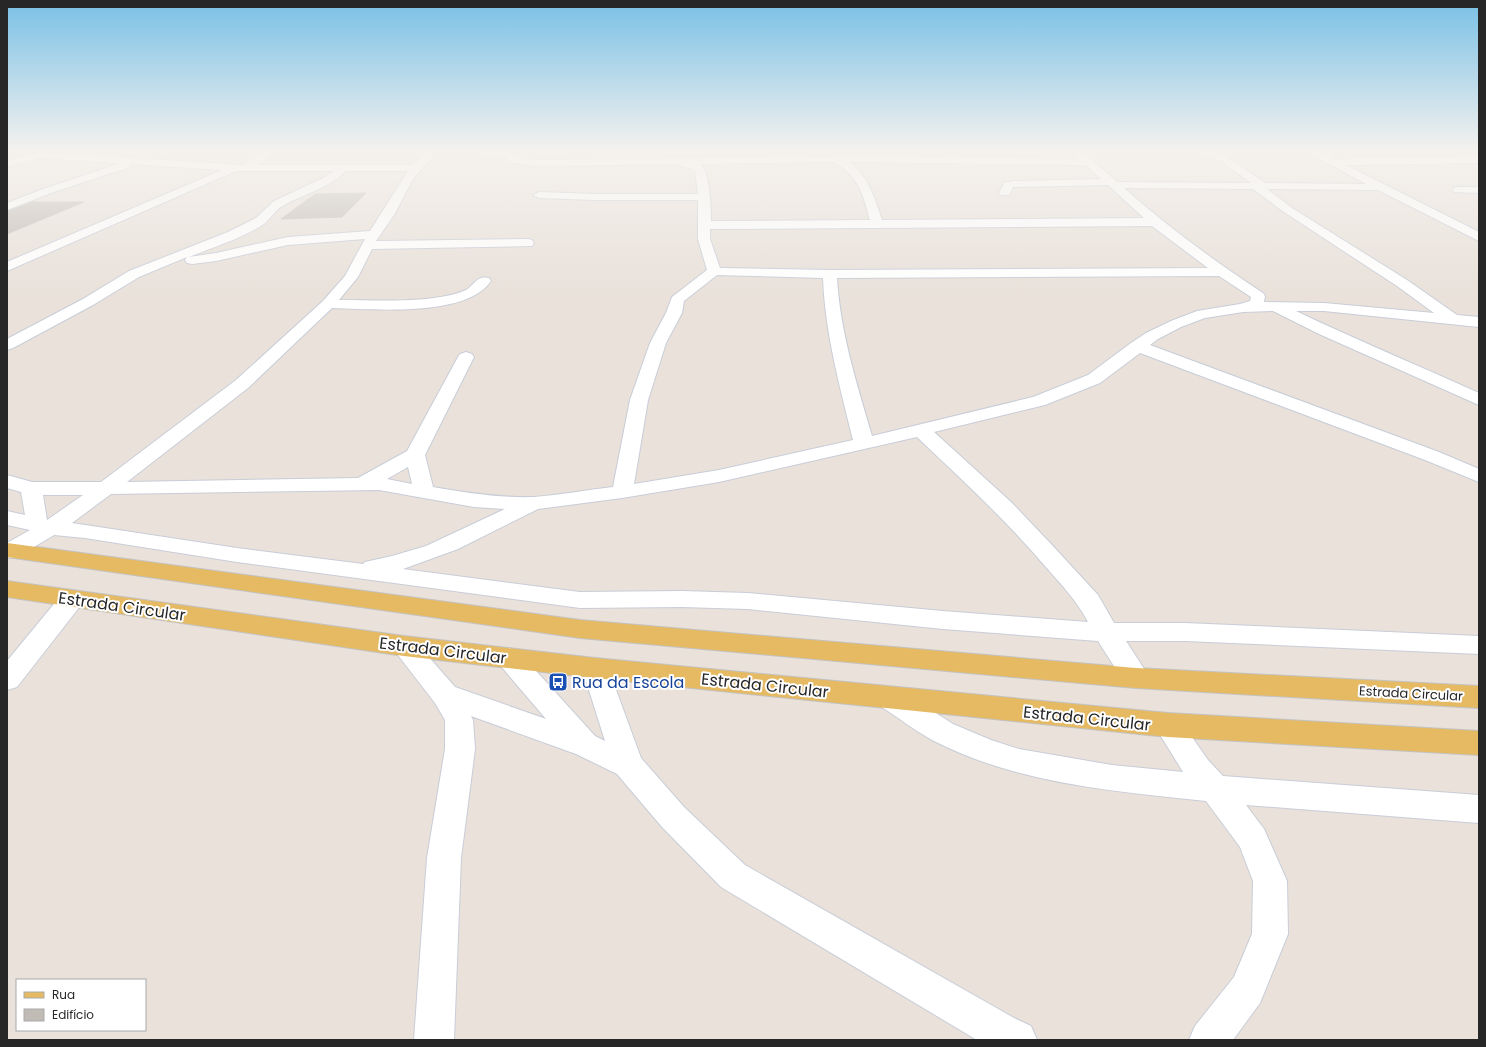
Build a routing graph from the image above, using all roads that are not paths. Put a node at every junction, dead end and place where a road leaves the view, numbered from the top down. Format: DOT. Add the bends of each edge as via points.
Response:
graph roads {
  1 [pos="704,197"];
  2 [pos="30,198"];
  3 [pos="169,198"];
  4 [pos="287,198"];
  5 [pos="398,198"];
  6 [pos="868,198"];
  7 [pos="1130,198"];
  8 [pos="1273,198"];
  9 [pos="1402,198"];
  10 [pos="7,207"];
  11 [pos="1155,222"];
  12 [pos="878,223"];
  13 [pos="704,225"];
  14 [pos="1454,225"];
  15 [pos="1479,225"];
  16 [pos="1479,237"];
  17 [pos="370,240"];
  18 [pos="528,243"];
  19 [pos="172,259"];
  20 [pos="7,267"];
  21 [pos="714,271"];
  22 [pos="1222,272"];
  23 [pos="830,274"];
  24 [pos="484,281"];
  25 [pos="328,304"];
  26 [pos="1275,306"];
  27 [pos="1243,308"];
  28 [pos="1454,320"];
  29 [pos="1479,322"];
  30 [pos="7,345"];
  31 [pos="1137,346"];
  32 [pos="466,357"];
  33 [pos="1479,400"];
  34 [pos="922,431"];
  35 [pos="864,444"];
  36 [pos="415,455"];
  37 [pos="1479,476"];
  38 [pos="7,481"];
  39 [pos="363,484"];
  40 [pos="30,488"];
  41 [pos="105,489"];
  42 [pos="424,492"];
  43 [pos="622,492"];
  44 [pos="534,503"];
  45 [pos="7,518"];
  46 [pos="44,526"];
  47 [pos="9,551"];
  48 [pos="352,571"];
  49 [pos="7,589"];
  50 [pos="72,600"];
  51 [pos="1106,632"];
  52 [pos="1479,645"];
  53 [pos="404,646"];
  54 [pos="509,658"];
  55 [pos="595,668"];
  56 [pos="1136,678"];
  57 [pos="7,680"];
  58 [pos="445,695"];
  59 [pos="1479,697"];
  60 [pos="890,698"];
  61 [pos="1168,725"];
  62 [pos="1479,743"];
  63 [pos="586,745"];
  64 [pos="628,765"];
  65 [pos="1215,789"];
  66 [pos="1479,809"];
  67 [pos="1009,1038"];
  68 [pos="434,1040"];
  69 [pos="1209,1040"];
  1 -- 13 [label="street"];
  2 -- 10 [label="street"];
  3 -- 20 [label="street"];
  4 -- 19 [label="street" via="278,202 260,221"];
  5 -- 17 [label="street"];
  6 -- 12 [label="street"];
  7 -- 11 [label="street"];
  8 -- 28 [label="street"];
  9 -- 14 [label="street"];
  11 -- 12 [label="street"];
  11 -- 22 [label="street"];
  12 -- 13 [label="street"];
  13 -- 21 [label="street" via="704,239"];
  14 -- 15 [label="street"];
  14 -- 16 [label="street"];
  17 -- 18 [label="street"];
  17 -- 19 [label="street" via="329,236 288,241 205,259"];
  17 -- 25 [label="street" via="351,277"];
  19 -- 30 [label="street" via="134,274"];
  21 -- 23 [label="street"];
  21 -- 43 [label="street" via="677,300 674,313 658,343 639,400"];
  22 -- 23 [label="street"];
  22 -- 27 [label="street" via="1258,296 1257,302"];
  23 -- 35 [label="street" via="842,361"];
  24 -- 25 [label="street" via="470,292 442,301"];
  25 -- 41 [label="street" via="242,384"];
  26 -- 27 [label="street"];
  26 -- 28 [label="street" via="1324,307"];
  26 -- 33 [label="street"];
  27 -- 31 [label="street" via="1190,318"];
  28 -- 29 [label="street"];
  31 -- 34 [label="street" via="1094,379 1065,391 1039,401"];
  31 -- 37 [label="street" via="1418,450"];
  32 -- 36 [label="street"];
  34 -- 35 [label="street"];
  34 -- 51 [label="street" via="1003,507 1043,549 1089,601"];
  35 -- 43 [label="street" via="719,476"];
  36 -- 39 [label="street"];
  36 -- 42 [label="street"];
  38 -- 40 [label="street"];
  39 -- 41 [label="street"];
  39 -- 42 [label="street" via="379,484"];
  40 -- 41 [label="street"];
  40 -- 46 [label="street"];
  41 -- 46 [label="street"];
  42 -- 44 [label="street" via="474,501"];
  43 -- 44 [label="street"];
  44 -- 48 [label="street" via="433,551 400,563"];
  45 -- 46 [label="street"];
  46 -- 47 [label="street"];
  46 -- 48 [label="street"];
  47 -- 56 [label="main road, Estrada Circular" via="580,629"];
  48 -- 51 [label="street" via="580,600 748,601 943,620"];
  49 -- 50 [label="main road, Estrada Circular"];
  50 -- 53 [label="main road, Estrada Circular"];
  50 -- 57 [label="street"];
  51 -- 52 [label="street" via="1185,632"];
  51 -- 56 [label="street"];
  53 -- 54 [label="main road, Estrada Circular"];
  53 -- 58 [label="street"];
  54 -- 55 [label="main road, Estrada Circular"];
  54 -- 63 [label="street"];
  55 -- 60 [label="main road, Estrada Circular"];
  55 -- 64 [label="street"];
  56 -- 59 [label="main road, Estrada Circular"];
  58 -- 63 [label="street"];
  58 -- 68 [label="street" via="459,720 460,749 444,858"];
  60 -- 61 [label="main road, Estrada Circular"];
  60 -- 65 [label="street" via="944,732 984,750 1019,761 1112,778"];
  61 -- 62 [label="main road, Estrada Circular"];
  61 -- 65 [label="street" via="1197,769"];
  63 -- 64 [label="street"];
  64 -- 67 [label="street" via="673,816 733,876"];
  65 -- 66 [label="street"];
  65 -- 69 [label="street" via="1253,839 1270,881 1270,934 1247,990"];
}
